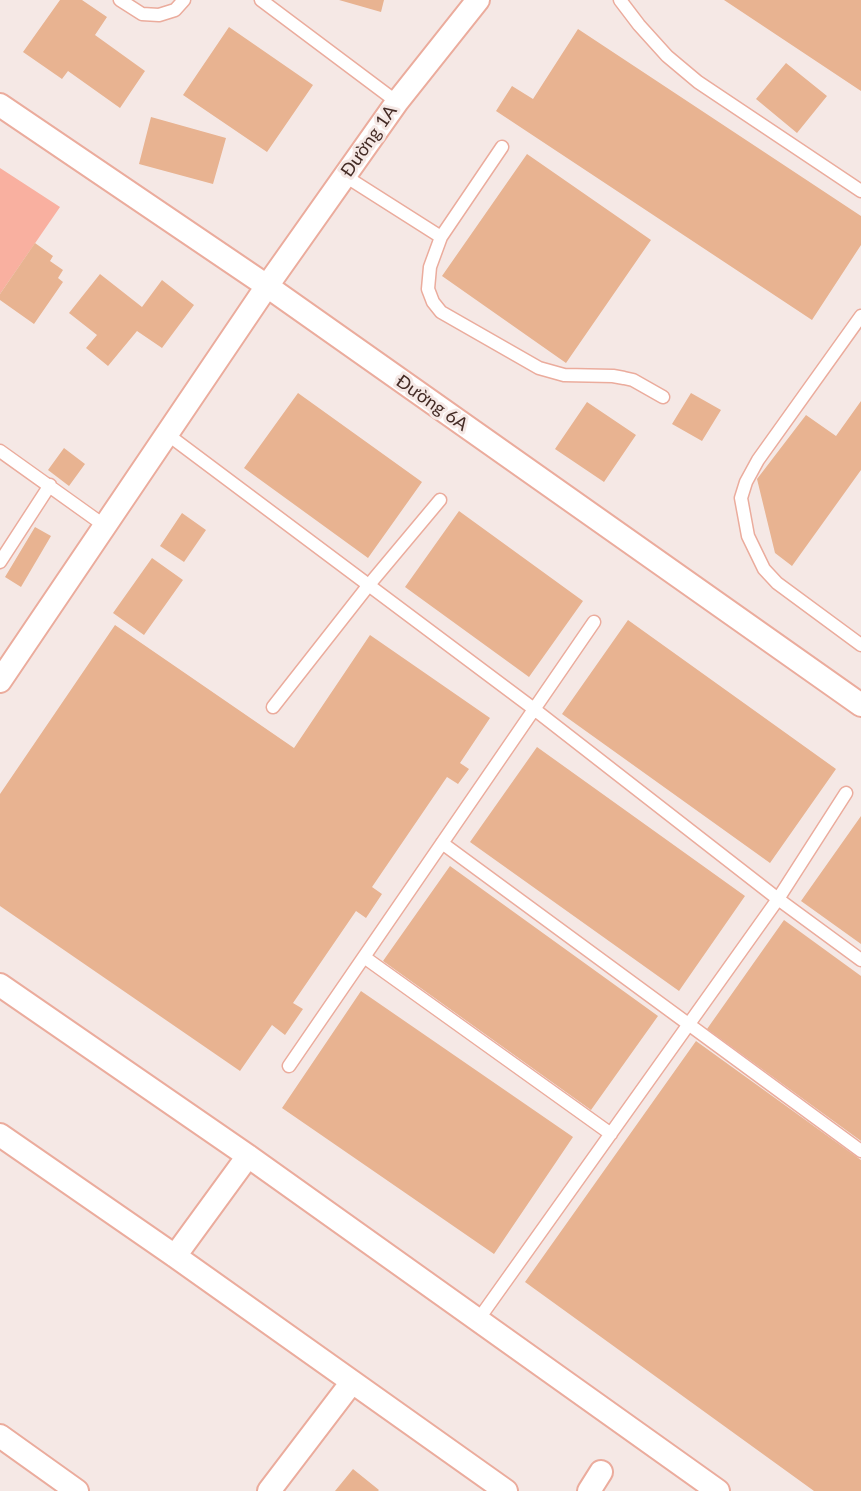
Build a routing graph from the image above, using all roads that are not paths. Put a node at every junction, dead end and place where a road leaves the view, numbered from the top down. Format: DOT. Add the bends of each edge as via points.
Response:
graph roads {
  1 [pos="120,0"];
  2 [pos="184,0"];
  3 [pos="261,0"];
  4 [pos="478,0"];
  5 [pos="620,0"];
  6 [pos="397,102"];
  7 [pos="0,105"];
  8 [pos="502,147"];
  9 [pos="345,176"];
  10 [pos="861,190"];
  11 [pos="441,237"];
  12 [pos="267,286"];
  13 [pos="861,316"];
  14 [pos="663,397"];
  15 [pos="167,434"];
  16 [pos="0,451"];
  17 [pos="50,485"];
  18 [pos="440,500"];
  19 [pos="105,526"];
  20 [pos="0,562"];
  21 [pos="368,586"];
  22 [pos="594,622"];
  23 [pos="861,645"];
  24 [pos="0,681"];
  25 [pos="861,705"];
  26 [pos="273,707"];
  27 [pos="534,709"];
  28 [pos="846,793"];
  29 [pos="442,843"];
  30 [pos="777,899"];
  31 [pos="364,957"];
  32 [pos="861,960"];
  33 [pos="0,985"];
  34 [pos="688,1026"];
  35 [pos="289,1066"];
  36 [pos="611,1134"];
  37 [pos="2,1142"];
  38 [pos="861,1151"];
  39 [pos="248,1156"];
  40 [pos="175,1256"];
  41 [pos="478,1320"];
  42 [pos="352,1382"];
  43 [pos="0,1436"];
  44 [pos="602,1472"];
  45 [pos="77,1491"];
  46 [pos="269,1491"];
  47 [pos="506,1491"];
  48 [pos="589,1491"];
  49 [pos="718,1491"];
  1 -- 2 [label="lane" via="142,15 159,15 175,10"];
  3 -- 6 [label="lane"];
  4 -- 6 [label="street, Đường 1A"];
  5 -- 10 [label="lane" via="667,56 698,82"];
  6 -- 9 [label="street, Đường 1A"];
  7 -- 12 [label="street, Đường 6A"];
  8 -- 11 [label="lane"];
  9 -- 11 [label="lane"];
  9 -- 12 [label="street, Đường 1A"];
  11 -- 14 [label="lane" via="430,267 428,289 441,312 539,368 564,375 624,378"];
  12 -- 15 [label="street, Đường 1A"];
  12 -- 25 [label="street, Đường 6A"];
  13 -- 23 [label="lane" via="758,460 741,498 748,536 764,569 777,583"];
  15 -- 19 [label="street, Đường 1A"];
  15 -- 21 [label="lane"];
  16 -- 17 [label="lane"];
  17 -- 19 [label="lane"];
  17 -- 20 [label="lane"];
  18 -- 21 [label="lane"];
  19 -- 24 [label="street, Đường 1A"];
  21 -- 26 [label="lane"];
  21 -- 27 [label="lane"];
  22 -- 27 [label="lane"];
  27 -- 29 [label="lane"];
  27 -- 30 [label="lane"];
  28 -- 30 [label="lane"];
  29 -- 31 [label="lane"];
  29 -- 34 [label="lane"];
  30 -- 32 [label="lane"];
  30 -- 34 [label="lane"];
  31 -- 35 [label="lane"];
  31 -- 36 [label="lane"];
  33 -- 39 [label="street"];
  34 -- 36 [label="lane"];
  34 -- 38 [label="lane"];
  36 -- 41 [label="lane"];
  37 -- 40 [label="street"];
  39 -- 40 [label="street"];
  39 -- 41 [label="street"];
  40 -- 42 [label="street"];
  41 -- 49 [label="street"];
  42 -- 46 [label="street"];
  42 -- 47 [label="street"];
  43 -- 45 [label="street"];
  44 -- 48 [label="street"];
}
